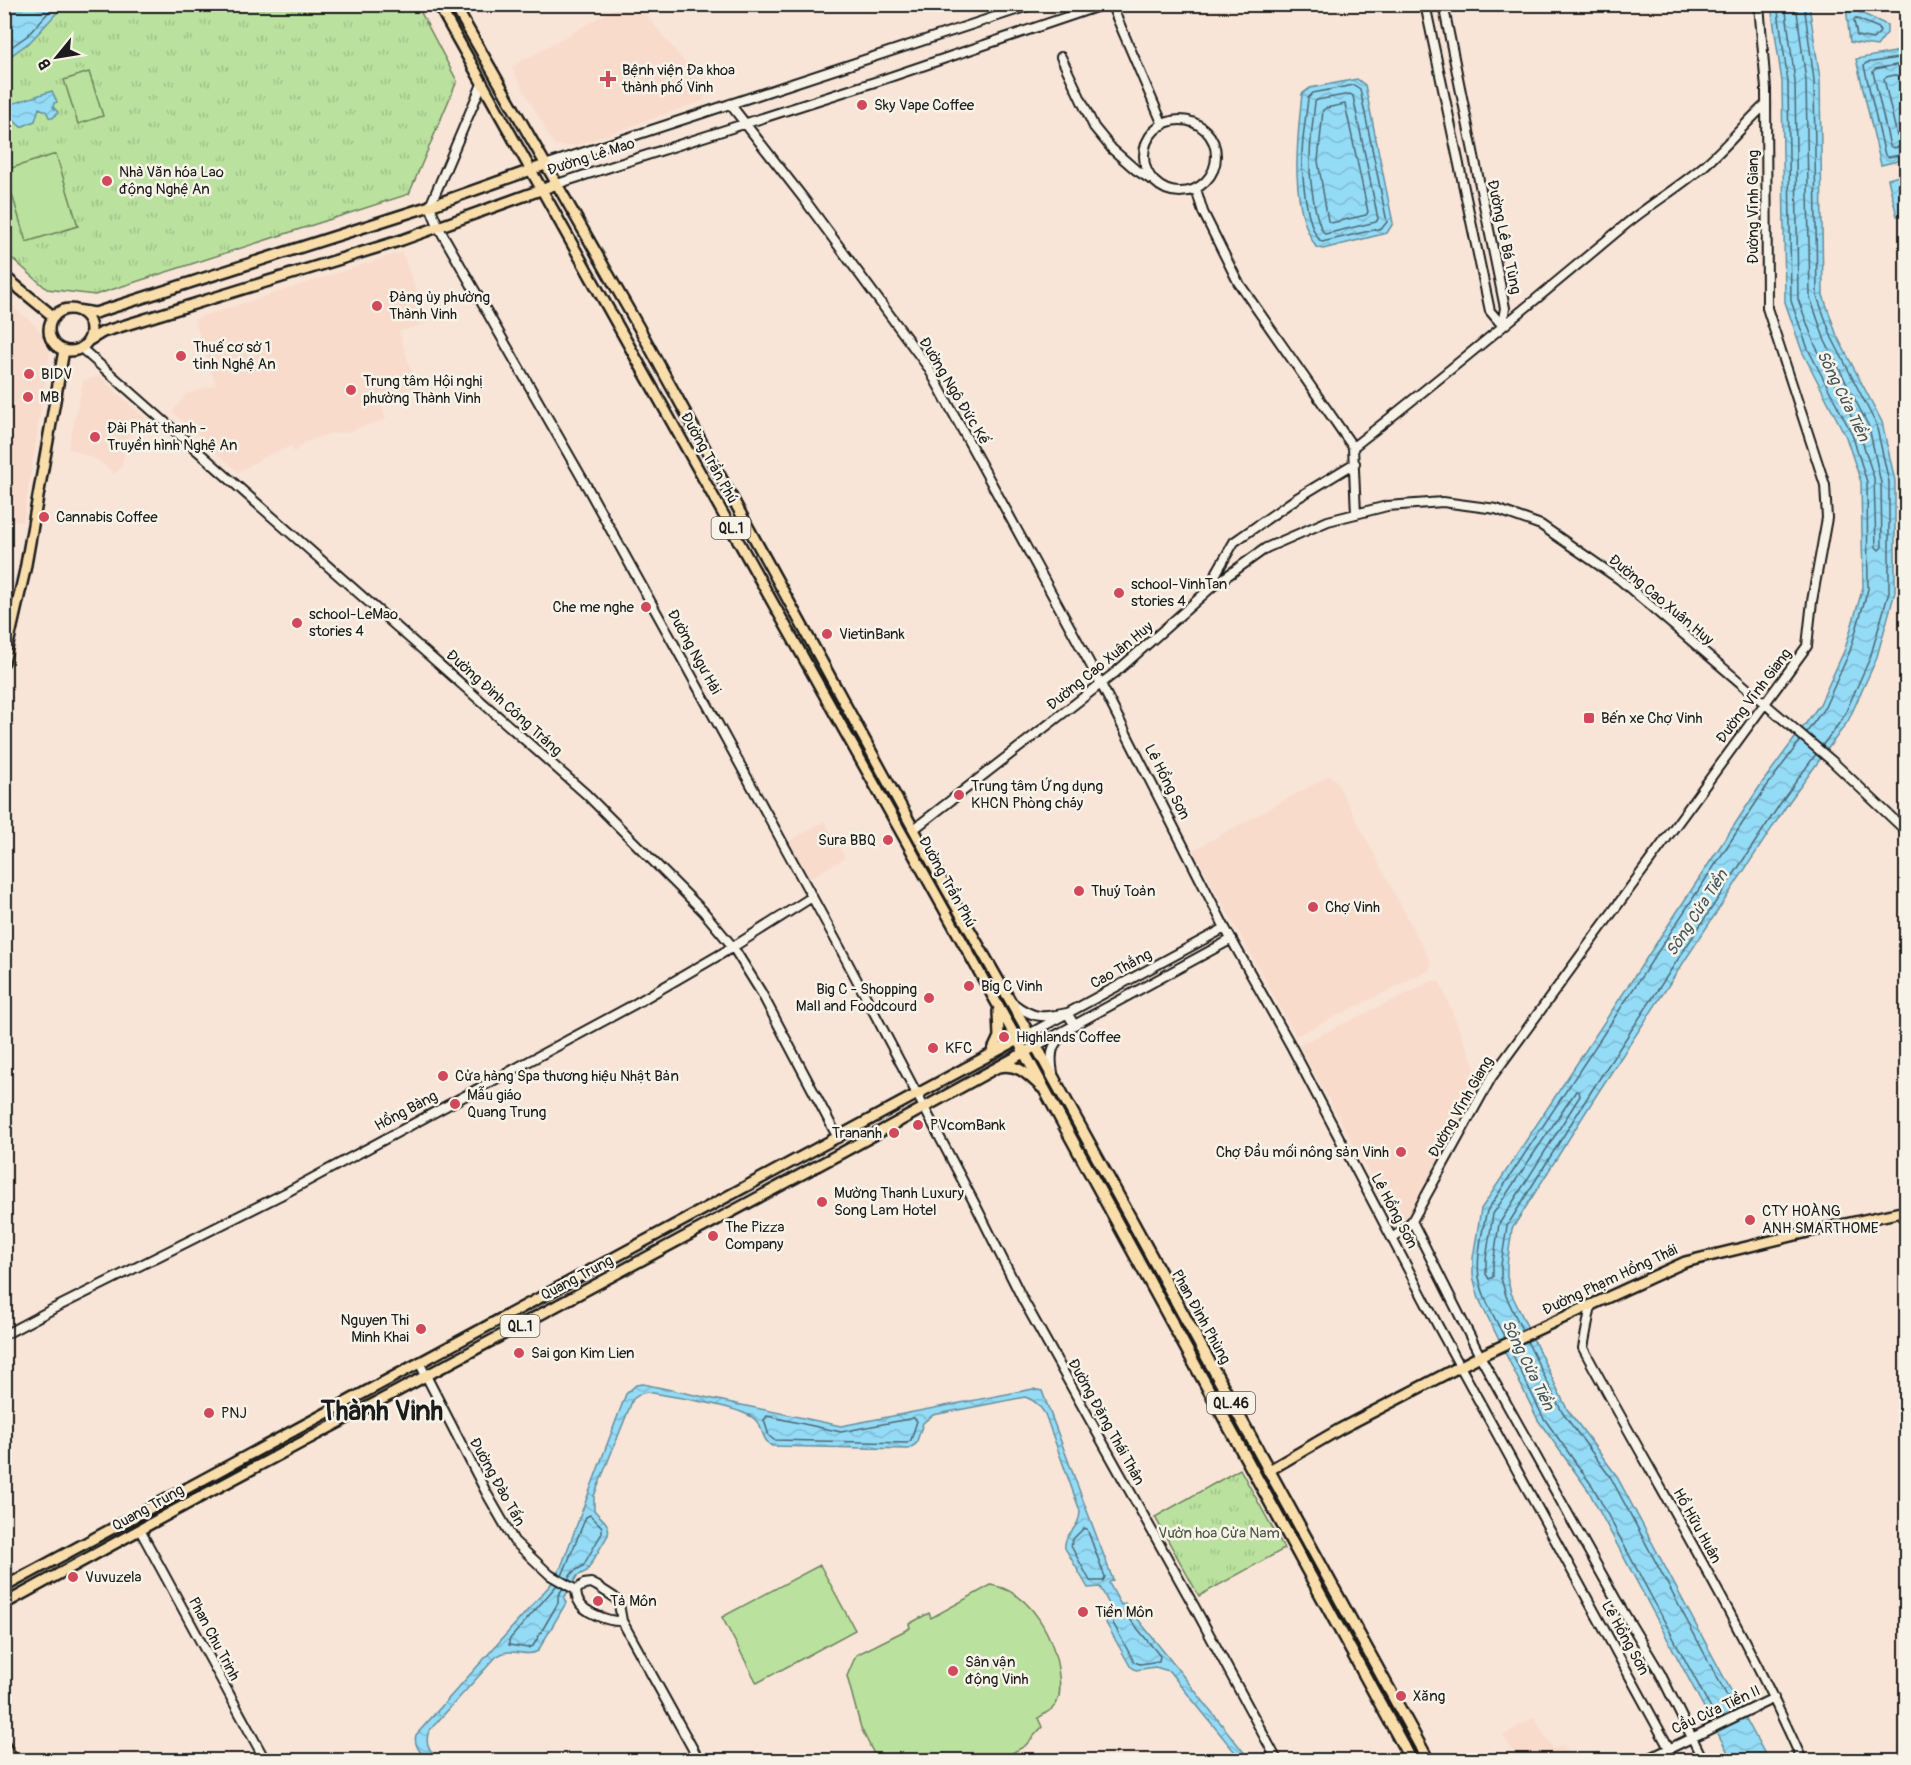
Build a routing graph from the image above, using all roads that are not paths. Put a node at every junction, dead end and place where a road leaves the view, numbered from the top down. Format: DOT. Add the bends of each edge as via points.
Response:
graph roads {
  1 [pos="438,4"];
  2 [pos="454,4"];
  3 [pos="1034,4"];
  4 [pos="1105,4"];
  5 [pos="1112,4"];
  6 [pos="1425,4"];
  7 [pos="1443,4"];
  8 [pos="1759,4"];
  9 [pos="1018,7"];
  10 [pos="1061,57"];
  11 [pos="482,84"];
  12 [pos="730,104"];
  13 [pos="1766,104"];
  14 [pos="745,122"];
  15 [pos="1163,125"];
  16 [pos="545,165"];
  17 [pos="531,170"];
  18 [pos="1154,181"];
  19 [pos="557,184"];
  20 [pos="1196,189"];
  21 [pos="542,190"];
  22 [pos="430,206"];
  23 [pos="439,228"];
  24 [pos="4,276"];
  25 [pos="148,296"];
  26 [pos="76,310"];
  27 [pos="155,316"];
  28 [pos="54,317"];
  29 [pos="1502,326"];
  30 [pos="85,345"];
  31 [pos="64,350"];
  32 [pos="681,405"];
  33 [pos="667,413"];
  34 [pos="1353,447"];
  35 [pos="1355,463"];
  36 [pos="735,501"];
  37 [pos="721,509"];
  38 [pos="1356,514"];
  39 [pos="1204,595"];
  40 [pos="804,626"];
  41 [pos="790,633"];
  42 [pos="4,662"];
  43 [pos="1101,684"];
  44 [pos="1764,704"];
  45 [pos="914,829"];
  46 [pos="1906,831"];
  47 [pos="903,835"];
  48 [pos="947,890"];
  49 [pos="937,895"];
  50 [pos="812,897"];
  51 [pos="1225,928"];
  52 [pos="1232,939"];
  53 [pos="733,947"];
  54 [pos="980,948"];
  55 [pos="969,954"];
  56 [pos="1152,968"];
  57 [pos="1159,979"];
  58 [pos="1009,1000"];
  59 [pos="997,1006"];
  60 [pos="1068,1013"];
  61 [pos="1074,1024"];
  62 [pos="1029,1034"];
  63 [pos="1017,1040"];
  64 [pos="1036,1046"];
  65 [pos="1024,1052"];
  66 [pos="985,1058"];
  67 [pos="991,1069"];
  68 [pos="1055,1083"];
  69 [pos="1044,1089"];
  70 [pos="916,1095"];
  71 [pos="923,1107"];
  72 [pos="838,1138"];
  73 [pos="1090,1148"];
  74 [pos="845,1151"];
  75 [pos="1080,1154"];
  76 [pos="736,1191"];
  77 [pos="743,1205"];
  78 [pos="1906,1210"];
  79 [pos="1412,1221"];
  80 [pos="1138,1234"];
  81 [pos="1393,1238"];
  82 [pos="1127,1240"];
  83 [pos="1592,1305"];
  84 [pos="519,1309"];
  85 [pos="527,1322"];
  86 [pos="4,1335"];
  87 [pos="1199,1346"];
  88 [pos="1188,1352"];
  89 [pos="1480,1356"];
  90 [pos="420,1364"];
  91 [pos="1460,1366"];
  92 [pos="426,1376"];
  93 [pos="1258,1453"];
  94 [pos="1247,1460"];
  95 [pos="1268,1471"];
  96 [pos="133,1518"];
  97 [pos="140,1530"];
  98 [pos="4,1587"];
  99 [pos="574,1589"];
  100 [pos="4,1604"];
  101 [pos="622,1621"];
  102 [pos="1364,1644"];
  103 [pos="1352,1652"];
  104 [pos="1774,1698"];
  105 [pos="1695,1735"];
  106 [pos="4,1745"];
  107 [pos="1669,1748"];
  108 [pos="13,1761"];
  109 [pos="265,1761"];
  110 [pos="699,1761"];
  111 [pos="1277,1761"];
  112 [pos="1411,1761"];
  113 [pos="1428,1761"];
  114 [pos="1646,1761"];
  115 [pos="1703,1761"];
  116 [pos="1802,1761"];
  1 -- 11 [label="main road, Đường Trần Phú / QL.1"];
  2 -- 16 [label="main road, Đường Trần Phú / QL.1"];
  3 -- 9 [label="street, Đường Lê Mao"];
  4 -- 14 [label="street, Đường Lê Mao"];
  5 -- 15 [label="street"];
  6 -- 29 [label="street, Đường Lê Bá Tùng" via="1490,311"];
  7 -- 29 [label="street, Đường Lê Bá Tùng" via="1505,308"];
  8 -- 13 [label="street, Đường Vĩnh Giang"];
  9 -- 12 [label="street, Đường Lê Mao"];
  10 -- 18 [label="street" via="1094,127 1112,149"];
  11 -- 17 [label="main road, Đường Trần Phú / QL.1"];
  11 -- 22 [label="street"];
  12 -- 14 [label="street, Đường Ngô Đức Kế"];
  12 -- 16 [label="street, Đường Lê Mao"];
  13 -- 29 [label="street" via="1703,166"];
  13 -- 44 [label="street, Đường Vĩnh Giang" via="1767,308 1825,485 1827,505 1807,646"];
  14 -- 19 [label="street, Đường Lê Mao"];
  14 -- 43 [label="street, Đường Ngô Đức Kế" via="928,368"];
  15 -- 18 [label="street" via="1149,138 1145,148 1144,160"];
  15 -- 20 [label="street" via="1180,120 1192,122 1211,136 1217,160 1206,182"];
  16 -- 17 [label="main road, Đường Lê Mao"];
  16 -- 19 [label="main road, Đường Trần Phú / QL.1"];
  17 -- 21 [label="main road, Đường Trần Phú / QL.1"];
  17 -- 22 [label="main road, Đường Lê Mao"];
  18 -- 20 [label="street" via="1174,192"];
  19 -- 21 [label="main road, Đường Lê Mao"];
  19 -- 32 [label="main road, Đường Trần Phú / QL.1"];
  20 -- 34 [label="street" via="1203,212 1238,282"];
  21 -- 23 [label="main road, Đường Lê Mao"];
  21 -- 33 [label="main road, Đường Trần Phú / QL.1"];
  22 -- 23 [label="street, Đường Ngư Hải"];
  22 -- 25 [label="main road, Đường Lê Mao"];
  23 -- 27 [label="main road, Đường Lê Mao"];
  23 -- 50 [label="street, Đường Ngư Hải" via="612,531"];
  24 -- 28 [label="main road"];
  25 -- 26 [label="main road, Đường Lê Mao" via="95,313"];
  25 -- 27 [label="main road"];
  26 -- 28 [label="main road" via="64,310"];
  26 -- 30 [label="main road" via="90,324 91,333"];
  27 -- 30 [label="main road, Đường Lê Mao" via="103,332"];
  28 -- 31 [label="main road" via="51,337"];
  29 -- 34 [label="street"];
  30 -- 31 [label="main road"];
  30 -- 53 [label="street, Đường Đinh Công Tráng" via="586,794 703,911"];
  31 -- 42 [label="main road" via="25,570"];
  32 -- 33 [label="main road"];
  32 -- 36 [label="main road, Đường Trần Phú / QL.1"];
  33 -- 37 [label="main road, Đường Trần Phú / QL.1"];
  34 -- 35 [label="street"];
  35 -- 38 [label="street"];
  35 -- 39 [label="street" via="1234,542"];
  36 -- 37 [label="main road"];
  36 -- 40 [label="main road, Đường Trần Phú / QL.1"];
  37 -- 41 [label="main road, Đường Trần Phú / QL.1"];
  38 -- 39 [label="street, Đường Cao Xuân Huy" via="1328,521 1266,548"];
  38 -- 44 [label="street, Đường Cao Xuân Huy" via="1387,506 1443,502 1496,509 1541,525 1619,579"];
  39 -- 43 [label="street, Đường Cao Xuân Huy"];
  40 -- 41 [label="main road"];
  40 -- 45 [label="main road, Đường Trần Phú / QL.1"];
  41 -- 47 [label="main road, Đường Trần Phú / QL.1"];
  43 -- 45 [label="street, Đường Cao Xuân Huy"];
  43 -- 51 [label="street, Lê Hồng Sơn"];
  44 -- 46 [label="street, Đường Cao Xuân Huy"];
  44 -- 79 [label="street, Đường Vĩnh Giang" via="1491,1078"];
  45 -- 47 [label="main road"];
  45 -- 48 [label="main road, Đường Trần Phú / QL.1"];
  47 -- 49 [label="main road, Đường Trần Phú / QL.1"];
  48 -- 49 [label="main road"];
  48 -- 54 [label="main road, Đường Trần Phú / QL.1"];
  49 -- 55 [label="main road, Đường Trần Phú / QL.1"];
  50 -- 53 [label="street, Hồng Bàng"];
  50 -- 70 [label="street, Đường Ngư Hải"];
  51 -- 52 [label="street, Lê Hồng Sơn"];
  51 -- 56 [label="street, Cao Thắng"];
  52 -- 57 [label="street"];
  52 -- 81 [label="street, Lê Hồng Sơn"];
  53 -- 72 [label="street, Đường Đinh Công Tráng"];
  53 -- 86 [label="street, Hồng Bàng" via="287,1192"];
  54 -- 55 [label="main road"];
  54 -- 58 [label="main road, Đường Trần Phú / QL.1"];
  55 -- 59 [label="main road, Đường Trần Phú / QL.1"];
  56 -- 57 [label="street"];
  56 -- 60 [label="street, Cao Thắng"];
  57 -- 61 [label="street"];
  58 -- 60 [label="street" via="1041,1017"];
  58 -- 62 [label="main road, Đường Trần Phú / QL.1"];
  59 -- 63 [label="main road, Đường Trần Phú / QL.1"];
  59 -- 66 [label="main road" via="999,1037 994,1050"];
  60 -- 61 [label="street"];
  60 -- 62 [label="street, Cao Thắng"];
  61 -- 64 [label="street"];
  61 -- 68 [label="street" via="1052,1050"];
  62 -- 63 [label="main road, Quang Trung / QL.1"];
  62 -- 64 [label="main road, Đường Trần Phú / QL.1"];
  63 -- 65 [label="main road, Đường Trần Phú / QL.1"];
  63 -- 66 [label="main road, Quang Trung / QL.1"];
  64 -- 65 [label="main road, Quang Trung / QL.1"];
  64 -- 68 [label="highway, Phan Đình Phùng / QL.46"];
  65 -- 67 [label="main road, Quang Trung / QL.1"];
  65 -- 69 [label="highway, Phan Đình Phùng / QL.46"];
  66 -- 70 [label="main road, Quang Trung / QL.1"];
  67 -- 69 [label="main road" via="1014,1066"];
  67 -- 71 [label="main road, Quang Trung / QL.1"];
  68 -- 73 [label="highway, Phan Đình Phùng / QL.46"];
  69 -- 75 [label="highway, Phan Đình Phùng / QL.46"];
  70 -- 71 [label="street, Đường Đặng Thái Thân"];
  70 -- 72 [label="main road, Quang Trung / QL.1"];
  71 -- 74 [label="main road, Quang Trung / QL.1"];
  71 -- 111 [label="street, Đường Đặng Thái Thân"];
  72 -- 74 [label="main road"];
  72 -- 76 [label="main road, Quang Trung / QL.1"];
  73 -- 75 [label="main road"];
  73 -- 80 [label="highway, Phan Đình Phùng / QL.46"];
  74 -- 77 [label="main road, Quang Trung / QL.1"];
  75 -- 82 [label="highway, Phan Đình Phùng / QL.46"];
  76 -- 77 [label="main road"];
  76 -- 84 [label="main road, Quang Trung / QL.1"];
  77 -- 85 [label="main road, Quang Trung / QL.1"];
  78 -- 83 [label="main road, Đường Phạm Hồng Thái" via="1685,1262"];
  79 -- 81 [label="street, Đường Vĩnh Giang"];
  79 -- 89 [label="street"];
  80 -- 82 [label="main road"];
  80 -- 87 [label="highway, Phan Đình Phùng / QL.46"];
  81 -- 91 [label="street, Lê Hồng Sơn"];
  82 -- 88 [label="highway, Phan Đình Phùng / QL.46"];
  83 -- 89 [label="main road, Đường Phạm Hồng Thái"];
  83 -- 104 [label="street, Hồ Hữu Huân" via="1583,1348"];
  84 -- 85 [label="main road"];
  84 -- 90 [label="main road, Quang Trung / QL.1"];
  85 -- 92 [label="main road, Quang Trung / QL.1"];
  87 -- 88 [label="main road"];
  87 -- 93 [label="highway, Phan Đình Phùng / QL.46"];
  88 -- 94 [label="highway, Phan Đình Phùng / QL.46"];
  89 -- 91 [label="main road"];
  89 -- 105 [label="street"];
  90 -- 92 [label="street, Đường Đào Tấn"];
  90 -- 96 [label="main road, Quang Trung / QL.1"];
  91 -- 95 [label="main road"];
  91 -- 107 [label="street, Lê Hồng Sơn"];
  92 -- 97 [label="main road, Quang Trung / QL.1"];
  92 -- 99 [label="street, Đường Đào Tấn" via="514,1541 550,1575"];
  93 -- 94 [label="main road"];
  93 -- 95 [label="highway, Phan Đình Phùng / QL.46"];
  94 -- 103 [label="highway, Phan Đình Phùng / QL.46"];
  95 -- 102 [label="highway, Phan Đình Phùng / QL.46"];
  96 -- 97 [label="main road"];
  96 -- 98 [label="main road, Quang Trung / QL.1"];
  97 -- 100 [label="main road, Quang Trung / QL.1"];
  97 -- 109 [label="street, Phan Chu Trinh"];
  99 -- 101 [label="street, Đường Đào Tấn" via="582,1606 606,1619"];
  99 -- 101 [label="street" via="591,1583 614,1597"];
  101 -- 110 [label="street"];
  102 -- 103 [label="main road"];
  102 -- 113 [label="highway, Phan Đình Phùng / QL.46"];
  103 -- 112 [label="highway, Phan Đình Phùng / QL.46"];
  104 -- 105 [label="street, Cầu Cửa Tiền II"];
  104 -- 116 [label="street, Hồ Hữu Huân"];
  105 -- 107 [label="street, Cầu Cửa Tiền II"];
  105 -- 115 [label="street"];
  106 -- 108 [label="main road"];
  107 -- 114 [label="street, Cầu Cửa Tiền II"];
}
